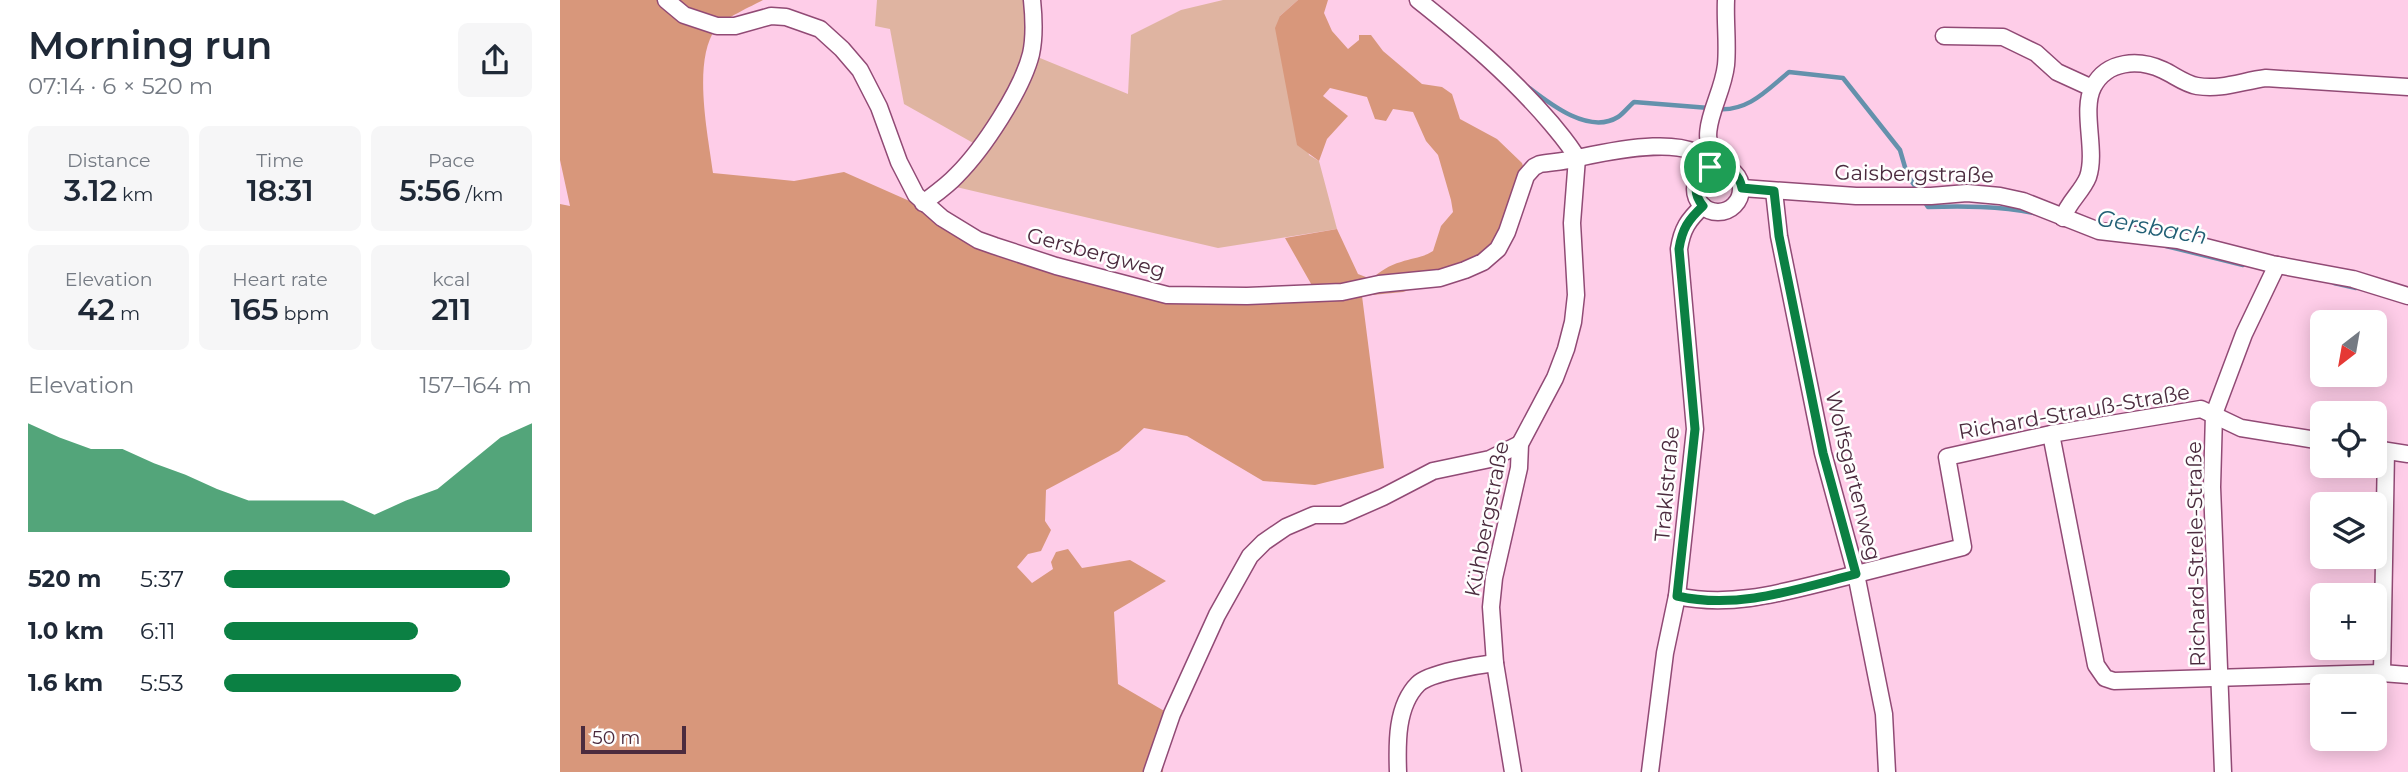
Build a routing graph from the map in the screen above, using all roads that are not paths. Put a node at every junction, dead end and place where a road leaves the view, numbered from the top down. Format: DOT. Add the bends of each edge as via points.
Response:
graph roads {
  1 [pos="666,0"];
  2 [pos="1031,0"];
  3 [pos="1418,0"];
  4 [pos="1726,0"];
  5 [pos="1944,36"];
  6 [pos="2408,87"];
  7 [pos="2092,88"];
  8 [pos="1577,158"];
  9 [pos="1714,166"];
  10 [pos="1742,188"];
  11 [pos="1774,191"];
  12 [pos="923,203"];
  13 [pos="1703,206"];
  14 [pos="2063,218"];
  15 [pos="2274,272"];
  16 [pos="2408,296"];
  17 [pos="2214,414"];
  18 [pos="2051,434"];
  19 [pos="2310,439"];
  20 [pos="1520,444"];
  21 [pos="2387,451"];
  22 [pos="2408,454"];
  23 [pos="2381,478"];
  24 [pos="1856,574"];
  25 [pos="1677,596"];
  26 [pos="1495,663"];
  27 [pos="2382,673"];
  28 [pos="2408,675"];
  29 [pos="2219,676"];
  30 [pos="1152,772"];
  31 [pos="1398,772"];
  32 [pos="1513,772"];
  33 [pos="1650,772"];
  34 [pos="1887,772"];
  35 [pos="2222,772"];
  1 -- 12 [label="street, Gersbergweg" via="684,15 717,26 771,16 825,32 860,70 899,162"];
  2 -- 12 [label="street" via="1033,40 1022,80 969,162"];
  3 -- 8 [label="street" via="1479,48 1528,96"];
  4 -- 9 [label="street" via="1726,65 1707,141"];
  5 -- 7 [label="street" via="2003,37 2036,53 2057,72"];
  6 -- 7 [label="street" via="2266,78 2231,86 2196,86 2145,64 2129,63 2104,73"];
  7 -- 14 [label="street" via="2089,173"];
  8 -- 9 [label="street" via="1632,147 1674,148 1696,152"];
  8 -- 12 [label="street, Gersbergweg" via="1534,167 1526,176 1504,241 1483,262 1440,278 1333,292 1167,295 987,243"];
  8 -- 20 [label="street, Kühbergstraße" via="1573,322 1555,378"];
  9 -- 10 [label="street" via="1737,174"];
  9 -- 13 [label="street" via="1697,181 1696,195"];
  10 -- 11 [label="street, Gaisbergstraße"];
  10 -- 13 [label="street" via="1737,202 1725,211"];
  11 -- 14 [label="street, Gaisbergstraße" via="2000,196"];
  11 -- 24 [label="street, Wolfsgartenweg" via="1823,453"];
  13 -- 25 [label="street, Traklstraße" via="1688,220 1679,249 1695,429"];
  14 -- 15 [label="street, Gaisbergstraße" via="2099,231 2178,240"];
  15 -- 16 [label="street, Gaisbergstraße" via="2353,279"];
  15 -- 17 [label="street, Richard-Strele-Straße" via="2244,334"];
  17 -- 18 [label="street, Richard-Strauß-Straße" via="2201,408"];
  17 -- 19 [label="street, Richard-Strauß-Straße" via="2241,428"];
  17 -- 29 [label="street, Richard-Strele-Straße"];
  18 -- 24 [label="street, Richard-Strauß-Straße" via="1947,457 1964,547"];
  18 -- 29 [label="street" via="2096,665 2105,678"];
  20 -- 26 [label="street, Kühbergstraße" via="1519,468 1494,578"];
  20 -- 30 [label="street" via="1490,459 1433,471 1342,515 1314,515 1264,542 1250,556 1217,615 1172,714"];
  21 -- 22 [label="street"];
  23 -- 27 [label="street"];
  24 -- 25 [label="street" via="1728,602"];
  24 -- 34 [label="street, Wolfsgartenweg" via="1884,714"];
  25 -- 33 [label="street, Traklstraße"];
  26 -- 31 [label="street" via="1418,683 1399,726"];
  26 -- 32 [label="street, Kühbergstraße"];
  27 -- 28 [label="street"];
  27 -- 29 [label="street"];
  29 -- 35 [label="street, Richard-Strele-Straße"];
}
